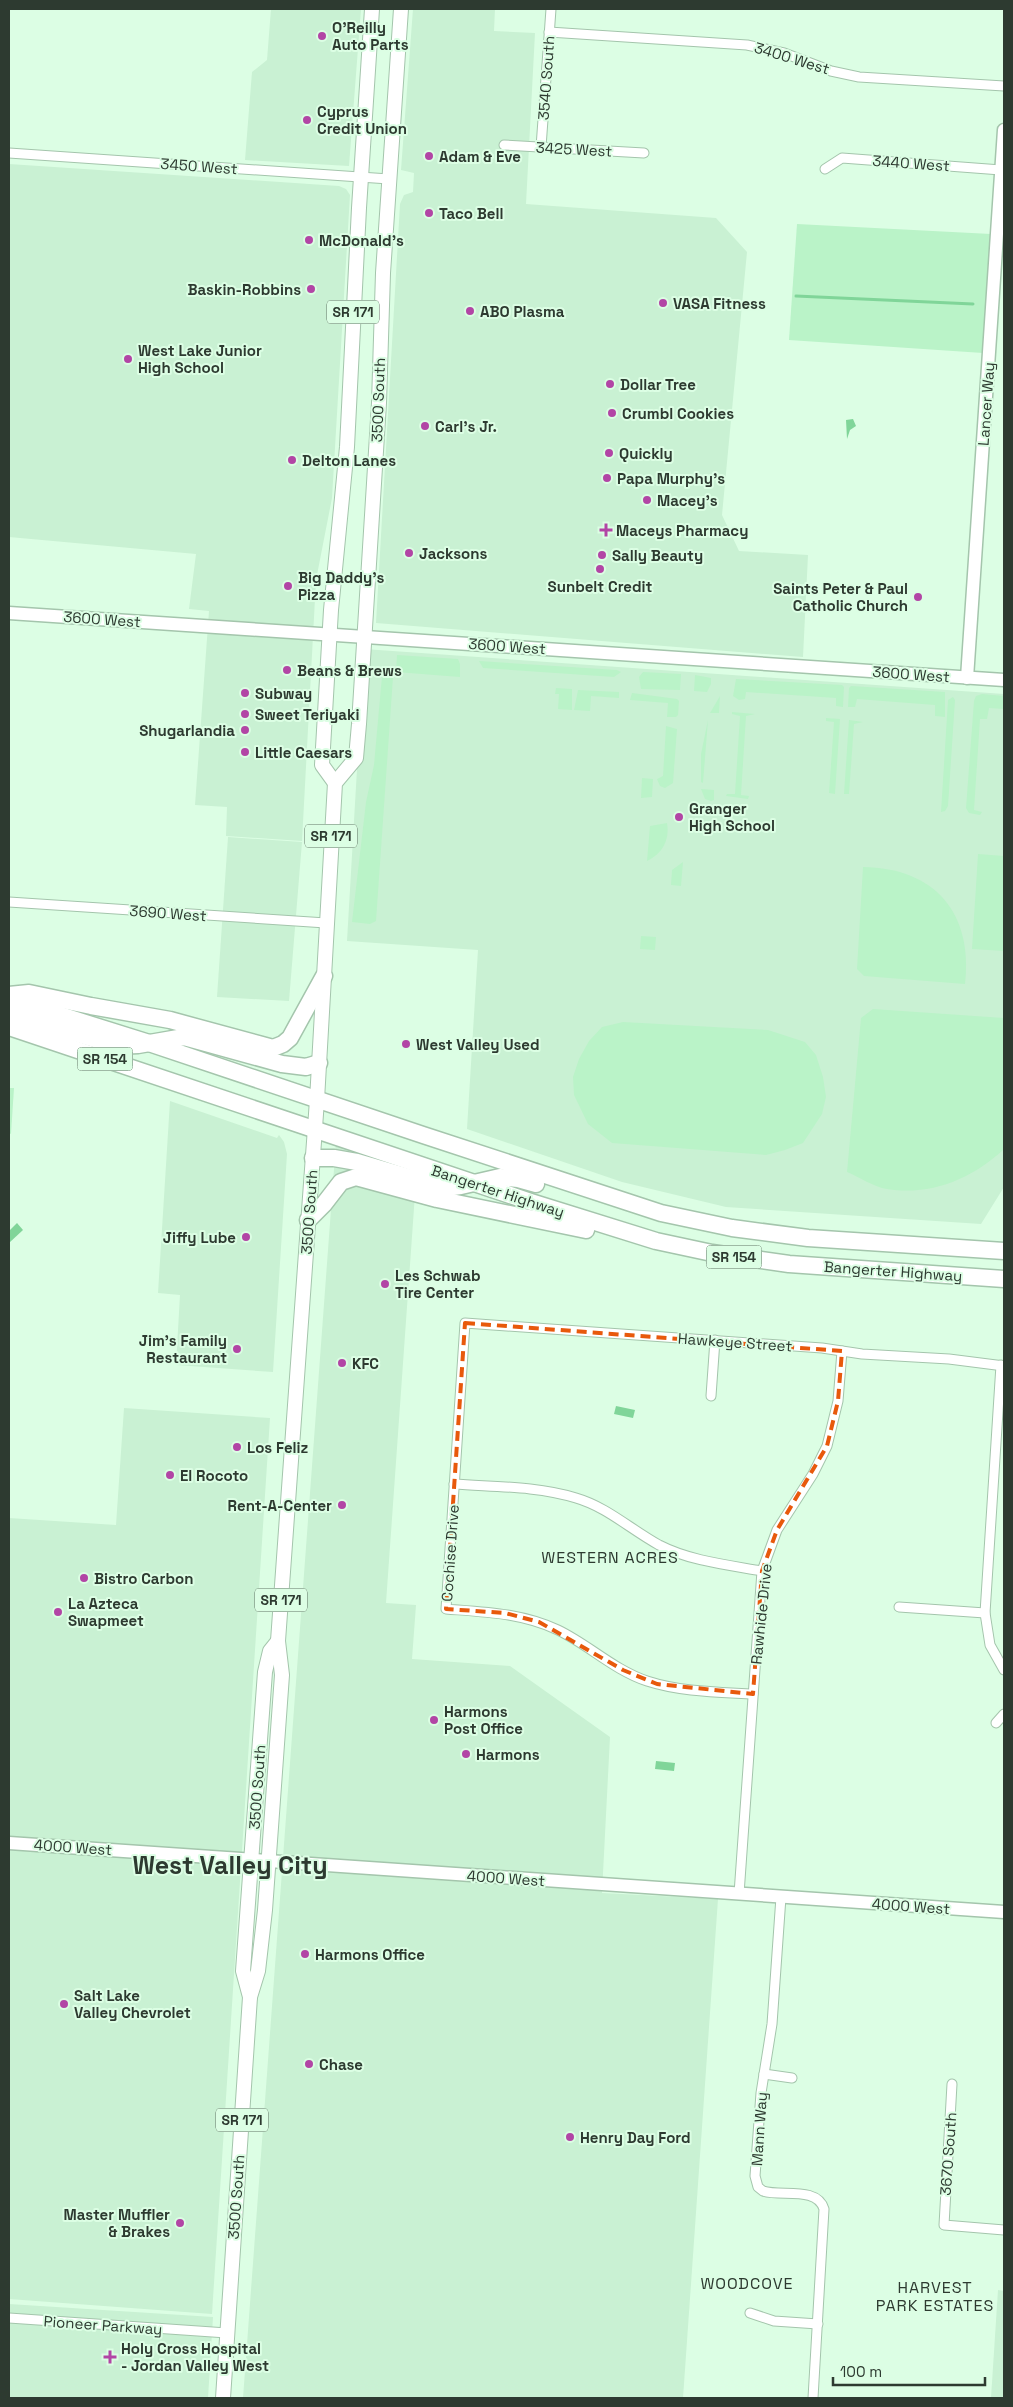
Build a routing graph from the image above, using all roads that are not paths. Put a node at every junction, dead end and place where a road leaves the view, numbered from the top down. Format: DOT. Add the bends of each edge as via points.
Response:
graph roads {
  1 [pos="372,9"];
  2 [pos="401,9"];
  3 [pos="551,9"];
  4 [pos="549,32"];
  5 [pos="1004,86"];
  6 [pos="1004,130"];
  7 [pos="504,145"];
  8 [pos="541,147"];
  9 [pos="9,153"];
  10 [pos="644,153"];
  11 [pos="825,170"];
  12 [pos="1002,170"];
  13 [pos="360,177"];
  14 [pos="389,180"];
  15 [pos="1001,239"];
  16 [pos="9,613"];
  17 [pos="330,634"];
  18 [pos="365,636"];
  19 [pos="967,678"];
  20 [pos="1004,680"];
  21 [pos="335,783"];
  22 [pos="9,902"];
  23 [pos="326,923"];
  24 [pos="324,976"];
  25 [pos="9,997"];
  26 [pos="9,1013"];
  27 [pos="9,1027"];
  28 [pos="150,1042"];
  29 [pos="319,1063"];
  30 [pos="317,1100"];
  31 [pos="315,1129"];
  32 [pos="313,1158"];
  33 [pos="474,1182"];
  34 [pos="661,1213"];
  35 [pos="308,1220"];
  36 [pos="1004,1251"];
  37 [pos="769,1262"];
  38 [pos="1004,1279"];
  39 [pos="465,1323"];
  40 [pos="715,1340"];
  41 [pos="842,1351"];
  42 [pos="1003,1365"];
  43 [pos="711,1396"];
  44 [pos="454,1484"];
  45 [pos="762,1571"];
  46 [pos="899,1607"];
  47 [pos="985,1613"];
  48 [pos="278,1641"];
  49 [pos="1004,1670"];
  50 [pos="753,1694"];
  51 [pos="1004,1714"];
  52 [pos="996,1723"];
  53 [pos="9,1843"];
  54 [pos="252,1860"];
  55 [pos="269,1862"];
  56 [pos="739,1894"];
  57 [pos="781,1897"];
  58 [pos="1004,1912"];
  59 [pos="250,1997"];
  60 [pos="764,2074"];
  61 [pos="792,2078"];
  62 [pos="952,2084"];
  63 [pos="1004,2230"];
  64 [pos="750,2313"];
  65 [pos="9,2318"];
  66 [pos="818,2324"];
  67 [pos="227,2333"];
  68 [pos="223,2398"];
  69 [pos="813,2398"];
  1 -- 13 [label="main road, 3500 South / SR 171"];
  2 -- 14 [label="main road, 3500 South / SR 171"];
  3 -- 4 [label="street, 3540 South"];
  4 -- 5 [label="street, 3400 West" via="740,44 859,77"];
  4 -- 8 [label="street, 3540 South"];
  6 -- 12 [label="street, Lancer Way"];
  7 -- 8 [label="street, 3425 West"];
  8 -- 10 [label="street, 3425 West"];
  9 -- 13 [label="street, 3450 West"];
  11 -- 12 [label="street, 3440 West" via="842,158"];
  12 -- 15 [label="street, Lancer Way"];
  13 -- 14 [label="street, 3450 West"];
  13 -- 17 [label="main road, 3500 South / SR 171" via="347,447"];
  14 -- 18 [label="main road, 3500 South / SR 171"];
  15 -- 19 [label="street, Lancer Way"];
  16 -- 17 [label="street, 3600 West"];
  17 -- 18 [label="street, 3600 West"];
  17 -- 21 [label="main road, 3500 South / SR 171" via="322,765"];
  18 -- 19 [label="street, 3600 West"];
  18 -- 21 [label="main road, 3500 South / SR 171" via="356,758"];
  19 -- 20 [label="street, 3600 West"];
  21 -- 23 [label="main road, 3500 South / SR 171"];
  22 -- 23 [label="street, 3690 West"];
  23 -- 24 [label="main road, 3500 South / SR 171"];
  24 -- 25 [label="highway" via="290,1038 272,1048 170,1020 28,993"];
  24 -- 29 [label="main road, 3500 South / SR 171"];
  25 -- 28 [label="highway, Bangerter Highway / SR 154"];
  26 -- 28 [label="highway" via="110,1044 129,1046"];
  27 -- 31 [label="highway, Bangerter Highway / SR 154"];
  28 -- 29 [label="highway" via="190,1037 272,1062 306,1067"];
  28 -- 30 [label="highway, Bangerter Highway / SR 154"];
  29 -- 30 [label="main road, 3500 South / SR 171"];
  30 -- 31 [label="main road, 3500 South / SR 171"];
  30 -- 34 [label="highway, Bangerter Highway / SR 154"];
  31 -- 32 [label="main road, 3500 South / SR 171"];
  31 -- 33 [label="highway, Bangerter Highway / SR 154"];
  32 -- 33 [label="highway" via="358,1162 436,1187 453,1188"];
  32 -- 35 [label="main road, 3500 South / SR 171"];
  33 -- 34 [label="highway" via="490,1177 509,1177 620,1212"];
  33 -- 37 [label="highway, Bangerter Highway / SR 154" via="647,1238"];
  34 -- 36 [label="highway, Bangerter Highway / SR 154" via="732,1228 808,1238"];
  35 -- 37 [label="highway" via="341,1182 360,1177 437,1199 578,1228 658,1251"];
  35 -- 48 [label="main road, 3500 South / SR 171"];
  37 -- 38 [label="highway, Bangerter Highway / SR 154"];
  39 -- 40 [label="street, Hawkeye Street"];
  39 -- 44 [label="street, Cochise Drive"];
  40 -- 41 [label="street, Hawkeye Street"];
  40 -- 43 [label="street"];
  41 -- 42 [label="street, Hawkeye Street"];
  41 -- 45 [label="street, Rawhide Drive" via="838,1401 827,1446 777,1530"];
  42 -- 47 [label="street"];
  44 -- 45 [label="street" via="542,1490 575,1497 605,1510 674,1552"];
  44 -- 50 [label="street, Cochise Drive" via="446,1609 505,1613 539,1622 570,1636 623,1670 657,1684"];
  45 -- 50 [label="street, Rawhide Drive"];
  46 -- 47 [label="street"];
  47 -- 49 [label="street" via="990,1644"];
  48 -- 54 [label="main road, 3500 South / SR 171" via="270,1651 265,1672"];
  48 -- 55 [label="main road, 3500 South / SR 171" via="282,1675"];
  50 -- 56 [label="street, Rawhide Drive"];
  51 -- 52 [label="street"];
  53 -- 54 [label="street, 4000 West"];
  54 -- 55 [label="street, 4000 West"];
  54 -- 59 [label="main road, 3500 South / SR 171" via="243,1971"];
  55 -- 56 [label="street, 4000 West"];
  55 -- 59 [label="main road, 3500 South / SR 171" via="258,1971"];
  56 -- 57 [label="street, 4000 West"];
  57 -- 58 [label="street, 4000 West"];
  57 -- 60 [label="street, Mann Way" via="773,2015"];
  59 -- 67 [label="main road, 3500 South / SR 171"];
  60 -- 61 [label="street"];
  60 -- 66 [label="street, Mann Way" via="756,2183 766,2192 813,2196 823,2204"];
  62 -- 63 [label="street, 3670 South" via="944,2225"];
  64 -- 66 [label="street" via="774,2321"];
  65 -- 67 [label="street, Pioneer Parkway"];
  66 -- 69 [label="street, Mann Way"];
  67 -- 68 [label="main road, 3500 South / SR 171"];
}
